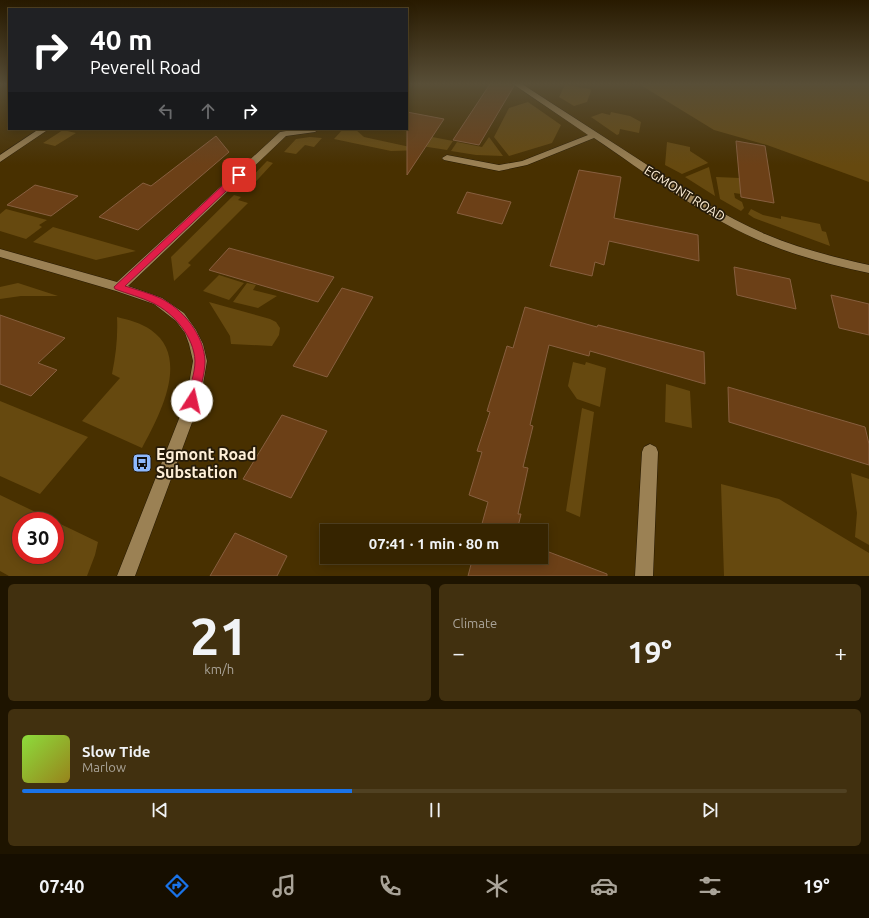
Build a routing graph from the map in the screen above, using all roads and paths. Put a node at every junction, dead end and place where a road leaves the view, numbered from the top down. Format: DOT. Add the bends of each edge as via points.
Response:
graph roads {
  1 [pos="558,111"];
  2 [pos="44,130"];
  3 [pos="309,130"];
  4 [pos="595,135"];
  5 [pos="447,158"];
  6 [pos="0,159"];
  7 [pos="0,253"];
  8 [pos="869,269"];
  9 [pos="118,287"];
  10 [pos="650,452"];
  11 [pos="126,576"];
  12 [pos="644,576"];
  1 -- 4 [label="street, EGMONT ROAD"];
  2 -- 6 [label="street"];
  3 -- 9 [label="street" via="283,134"];
  4 -- 5 [label="street" via="524,163 499,168"];
  4 -- 8 [label="street, EGMONT ROAD" via="695,201 758,235 836,262"];
  7 -- 9 [label="street"];
  9 -- 11 [label="street" via="158,301 180,317 190,330 200,361 192,401"];
  10 -- 12 [label="street"];
}
